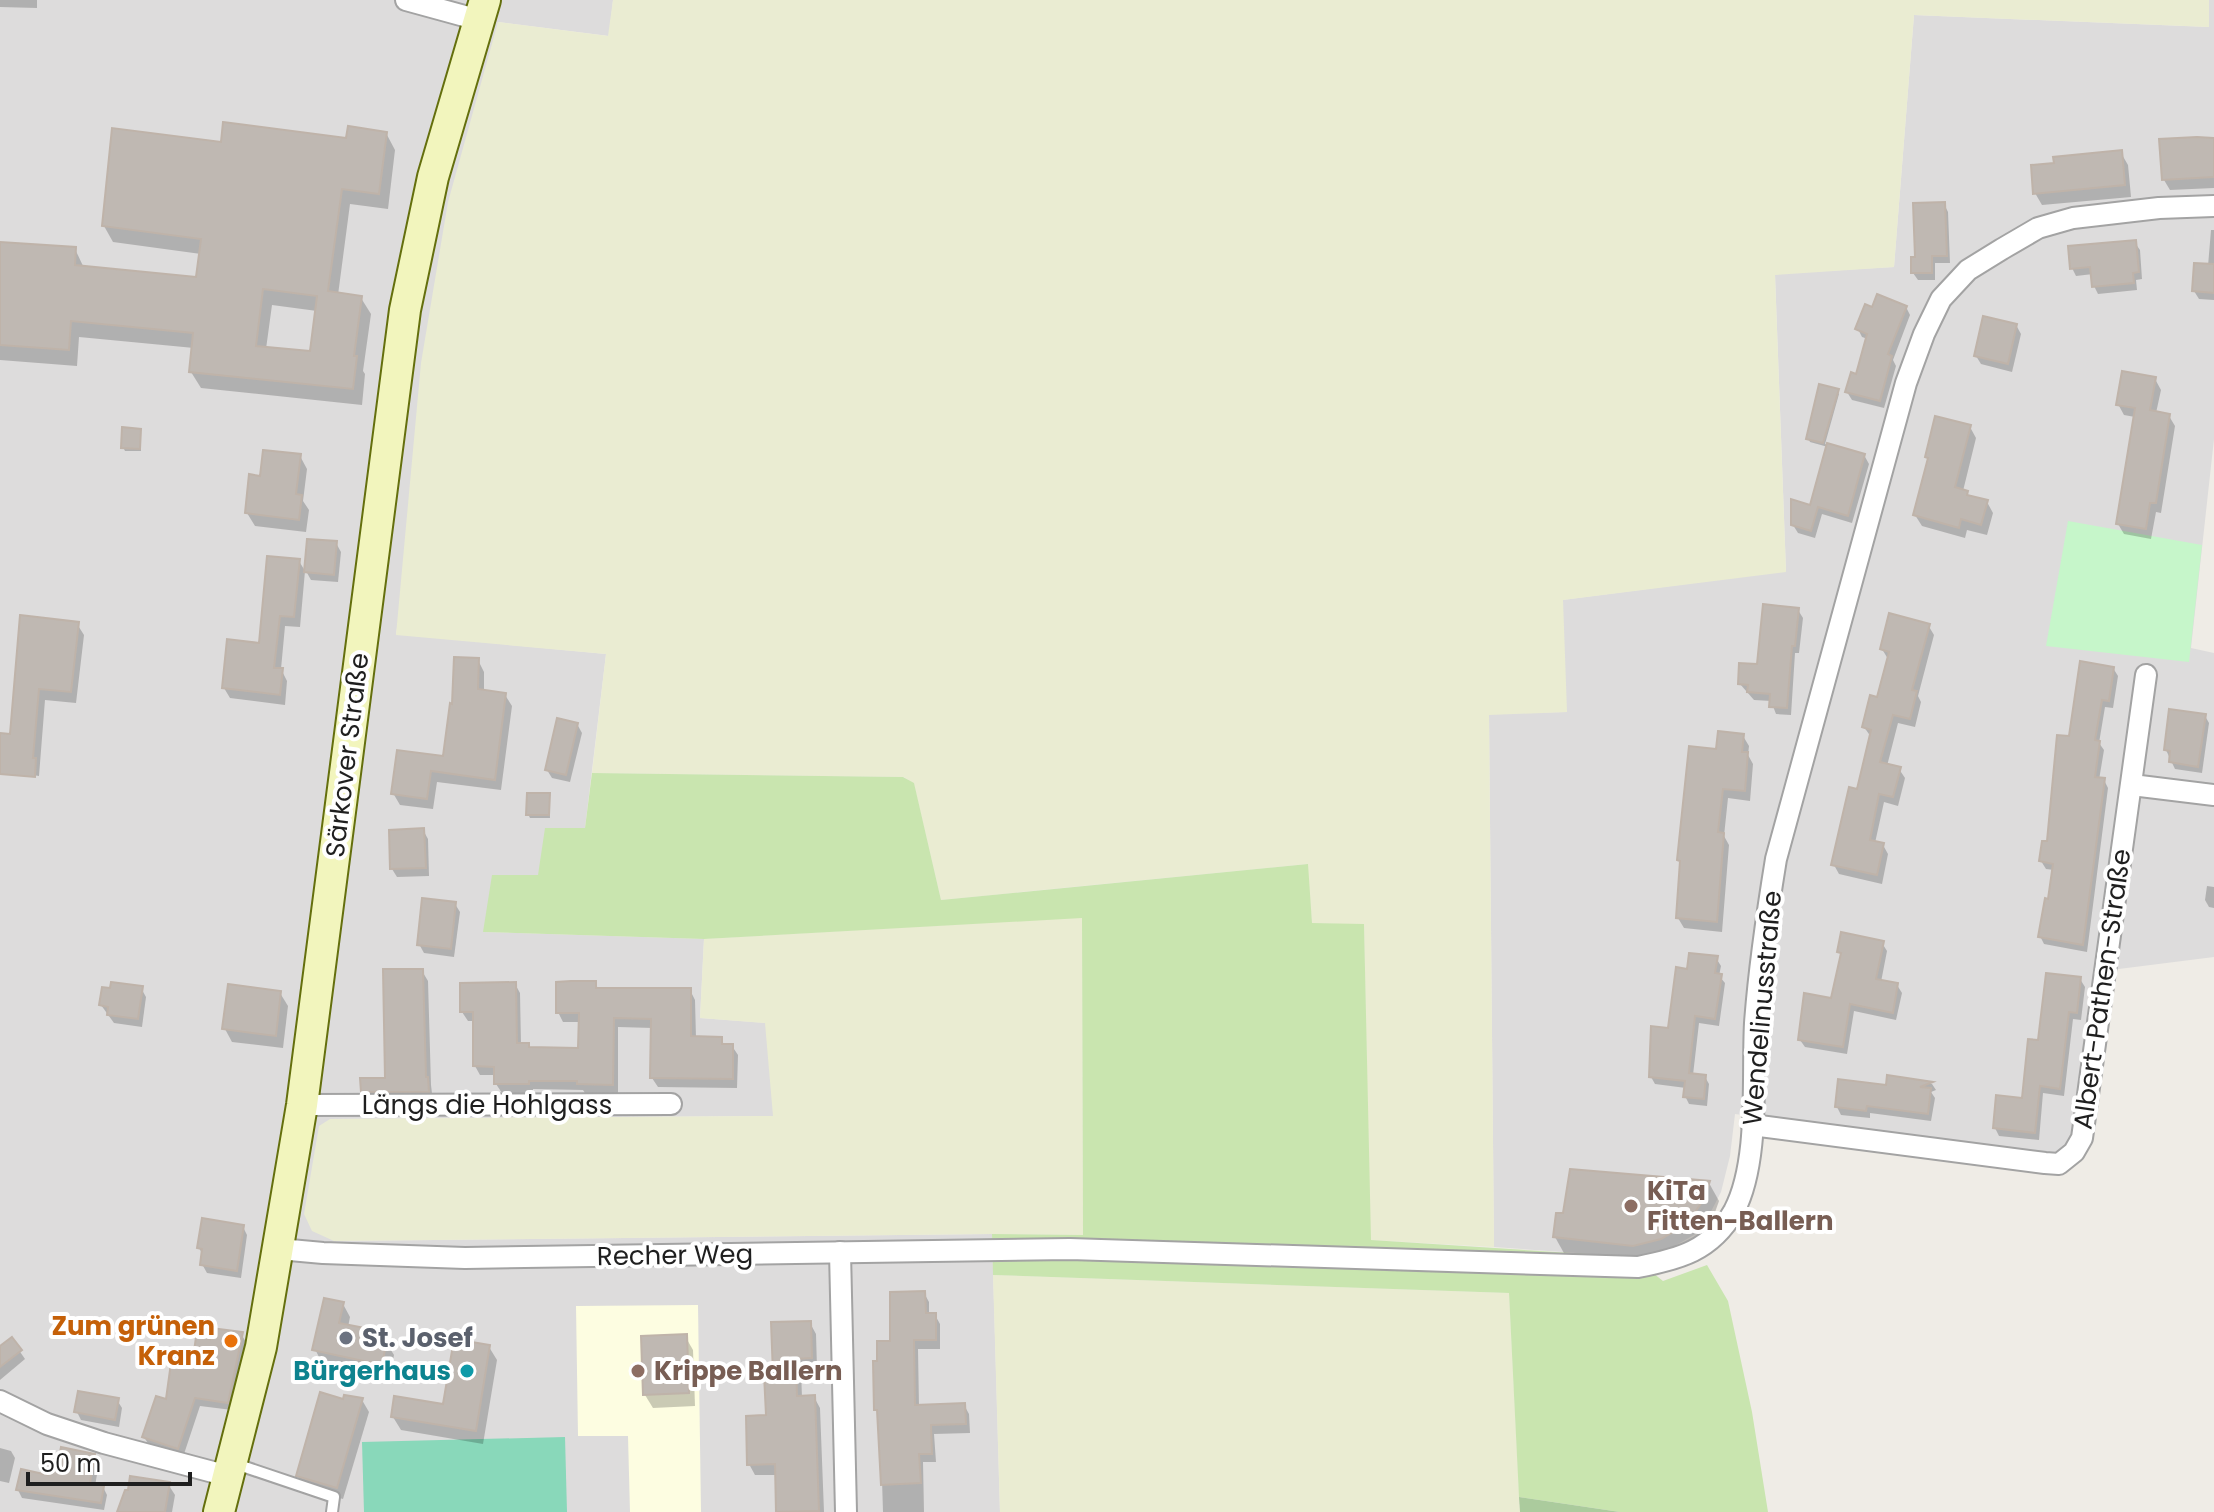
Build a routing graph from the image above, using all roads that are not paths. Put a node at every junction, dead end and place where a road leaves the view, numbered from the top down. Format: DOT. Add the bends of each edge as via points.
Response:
graph roads {
  1 [pos="406,0"];
  2 [pos="482,10"];
  3 [pos="2214,206"];
  4 [pos="2146,675"];
  5 [pos="2132,785"];
  6 [pos="2214,795"];
  7 [pos="671,1104"];
  8 [pos="302,1105"];
  9 [pos="1752,1125"];
  10 [pos="279,1249"];
  11 [pos="1070,1249"];
  12 [pos="840,1252"];
  13 [pos="0,1401"];
  14 [pos="230,1469"];
  15 [pos="219,1512"];
  16 [pos="332,1512"];
  17 [pos="846,1512"];
  1 -- 2 [label="street"];
  2 -- 8 [label="main road, Särkover Straße" via="433,177 405,310"];
  3 -- 9 [label="street, Wendelinusstraße" via="2101,214 2038,228 1968,270 1941,299 1906,383 1776,859 1755,1024"];
  4 -- 5 [label="street, Albert-Pathen-Straße"];
  5 -- 6 [label="street"];
  5 -- 9 [label="street, Albert-Pathen-Straße" via="2082,1138 2074,1152 2059,1164 2045,1163"];
  7 -- 8 [label="street, Längs die Hohlgass"];
  8 -- 10 [label="main road, Särkover Straße"];
  9 -- 11 [label="street, Wendelinusstraße" via="1744,1185 1714,1237 1676,1260 1638,1267"];
  10 -- 12 [label="street, Recher Weg" via="465,1258"];
  10 -- 14 [label="main road, Särkover Straße"];
  11 -- 12 [label="street, Recher Weg"];
  12 -- 17 [label="street"];
  13 -- 14 [label="street" via="104,1443"];
  14 -- 15 [label="main road, Särkover Straße"];
  14 -- 16 [label="lane" via="334,1497"];
}
